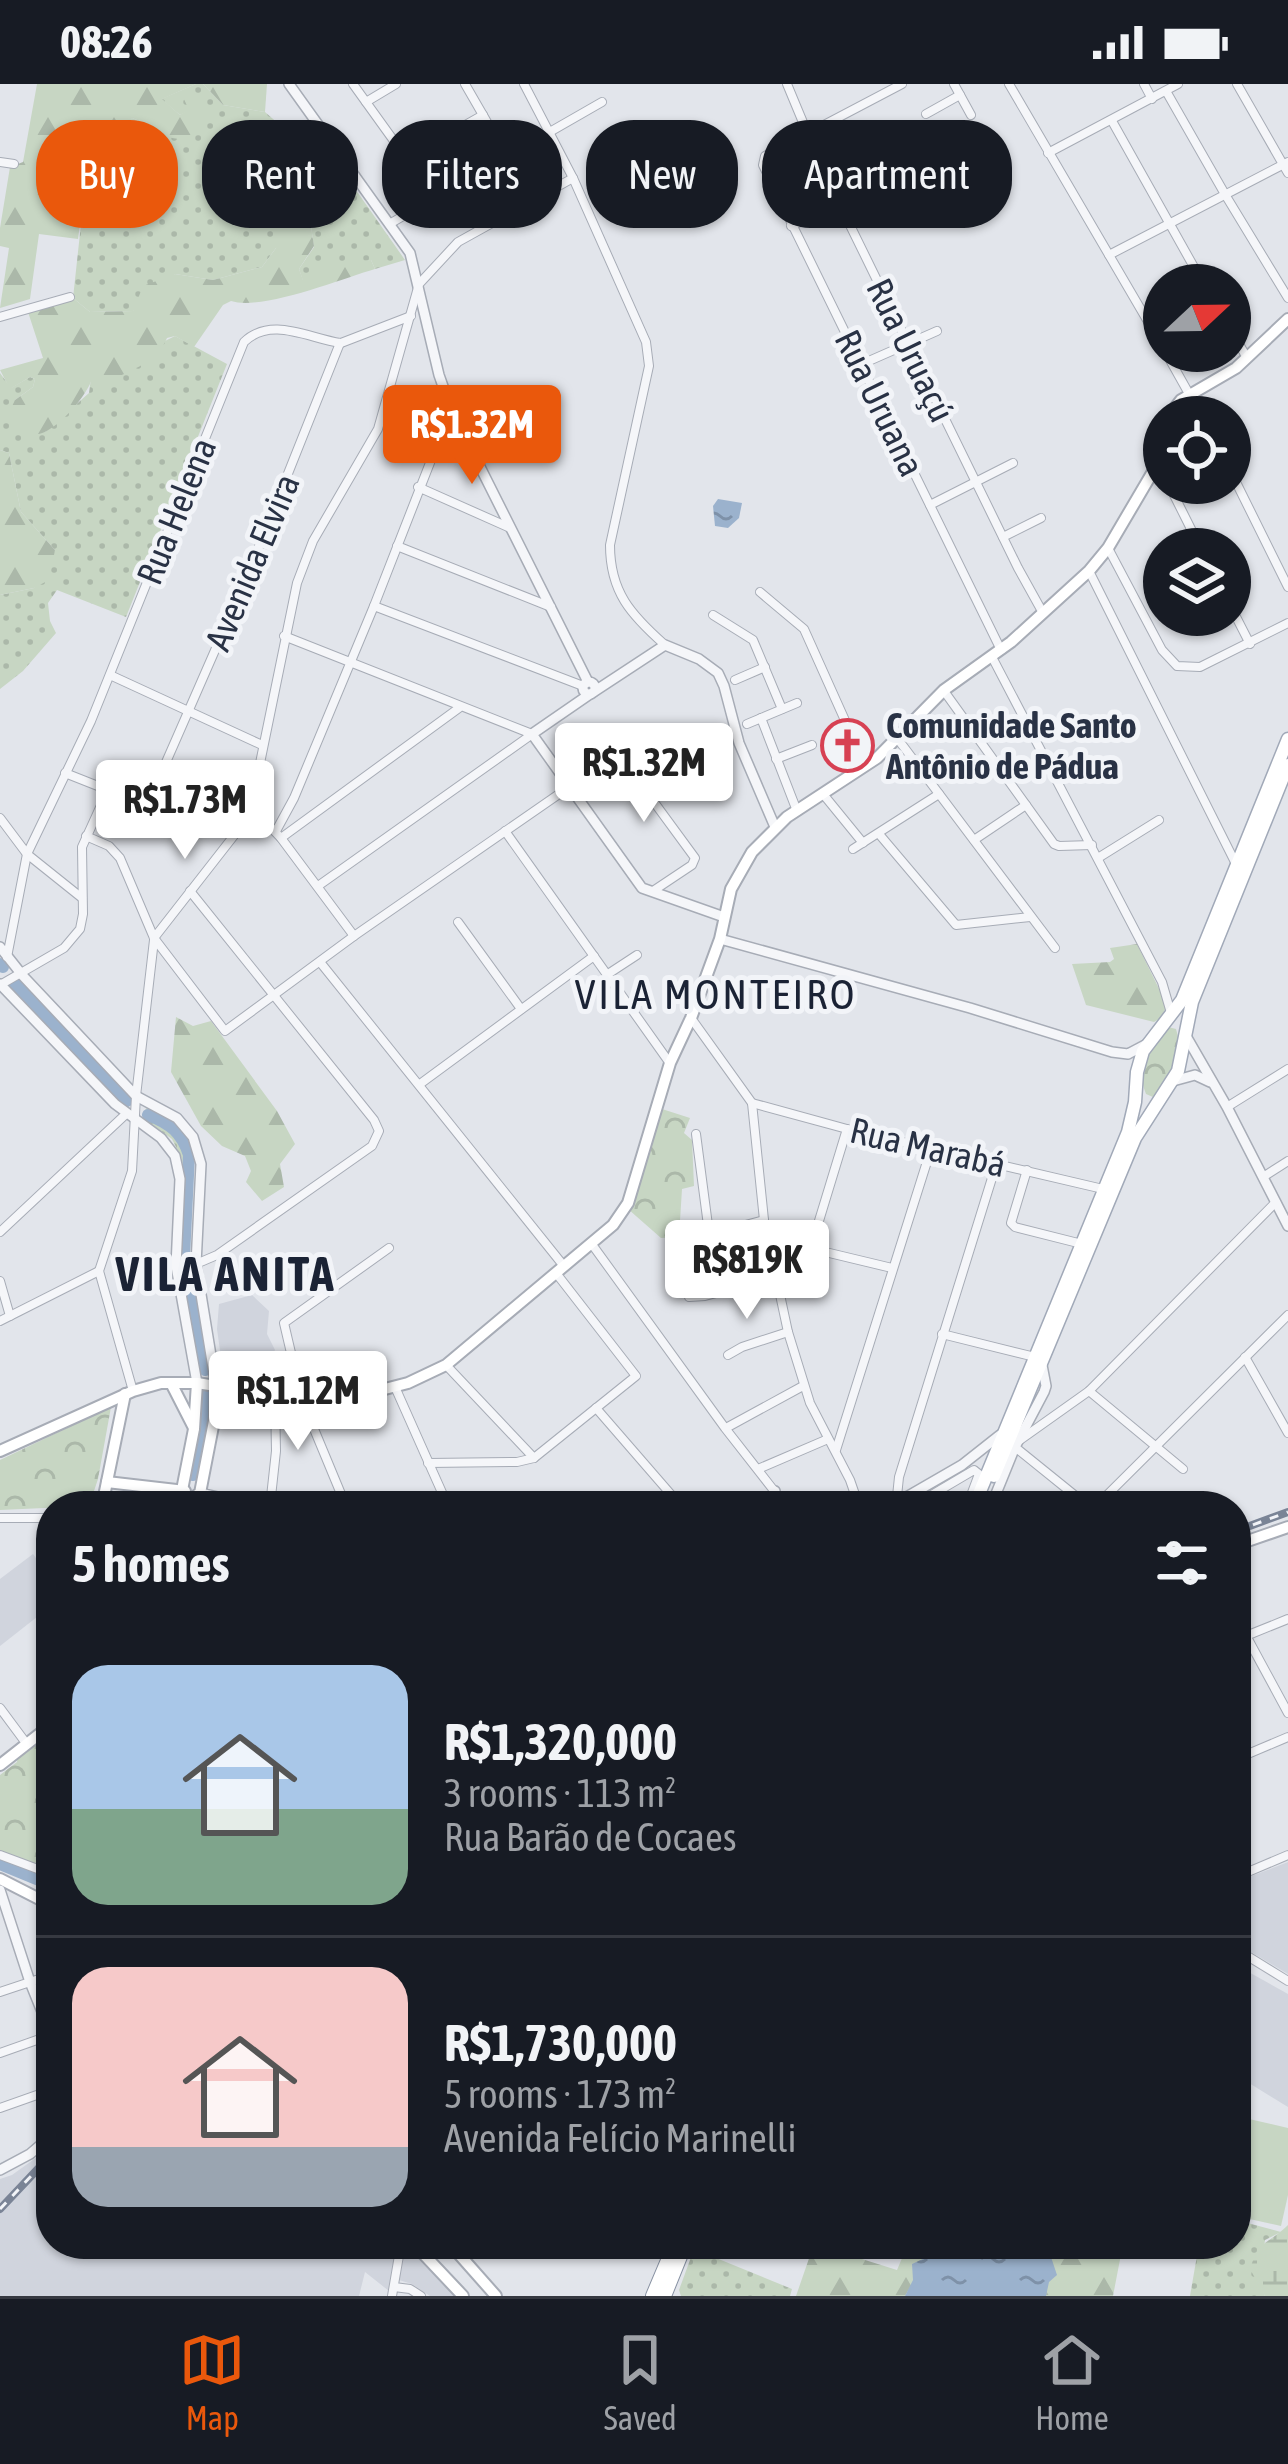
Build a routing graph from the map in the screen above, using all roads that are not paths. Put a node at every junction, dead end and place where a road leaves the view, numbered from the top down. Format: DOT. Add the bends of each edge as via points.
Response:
graph roads {
  1 [pos="353,84"];
  2 [pos="396,84"];
  3 [pos="465,84"];
  4 [pos="524,84"];
  5 [pos="788,84"];
  6 [pos="902,84"];
  7 [pos="954,84"];
  8 [pos="1009,84"];
  9 [pos="1144,84"];
  10 [pos="1178,84"];
  11 [pos="1237,84"];
  12 [pos="292,85"];
  13 [pos="1166,91"];
  14 [pos="960,95"];
  15 [pos="1152,99"];
  16 [pos="602,102"];
  17 [pos="366,103"];
  18 [pos="926,114"];
  19 [pos="483,115"];
  20 [pos="971,115"];
  21 [pos="474,120"];
  22 [pos="486,120"];
  23 [pos="544,120"];
  24 [pos="801,120"];
  25 [pos="834,120"];
  26 [pos="1112,121"];
  27 [pos="382,124"];
  28 [pos="562,124"];
  29 [pos="1048,153"];
  30 [pos="562,156"];
  31 [pos="0,162"];
  32 [pos="14,164"];
  33 [pos="1286,166"];
  34 [pos="573,178"];
  35 [pos="1226,196"];
  36 [pos="382,211"];
  37 [pos="1169,226"];
  38 [pos="394,228"];
  39 [pos="791,228"];
  40 [pos="851,228"];
  41 [pos="1109,255"];
  42 [pos="1192,264"];
  43 [pos="419,284"];
  44 [pos="70,297"];
  45 [pos="1288,298"];
  46 [pos="1143,314"];
  47 [pos="412,315"];
  48 [pos="0,317"];
  49 [pos="1288,319"];
  50 [pos="937,331"];
  51 [pos="340,344"];
  52 [pos="908,344"];
  53 [pos="1251,354"];
  54 [pos="862,364"];
  55 [pos="1177,372"];
  56 [pos="1230,372"];
  57 [pos="1190,393"];
  58 [pos="1186,396"];
  59 [pos="1192,396"];
  60 [pos="451,409"];
  61 [pos="1013,464"];
  62 [pos="975,482"];
  63 [pos="418,487"];
  64 [pos="1143,487"];
  65 [pos="1247,504"];
  66 [pos="930,505"];
  67 [pos="1041,518"];
  68 [pos="508,526"];
  69 [pos="1003,537"];
  70 [pos="397,546"];
  71 [pos="1108,548"];
  72 [pos="1089,572"];
  73 [pos="1288,587"];
  74 [pos="760,592"];
  75 [pos="374,606"];
  76 [pos="553,608"];
  77 [pos="1043,613"];
  78 [pos="713,615"];
  79 [pos="1288,623"];
  80 [pos="284,636"];
  81 [pos="1246,636"];
  82 [pos="1250,644"];
  83 [pos="664,645"];
  84 [pos="996,653"];
  85 [pos="350,663"];
  86 [pos="765,667"];
  87 [pos="110,675"];
  88 [pos="735,680"];
  89 [pos="589,687"];
  90 [pos="944,690"];
  91 [pos="797,703"];
  92 [pos="460,707"];
  93 [pos="782,710"];
  94 [pos="188,712"];
  95 [pos="761,718"];
  96 [pos="747,724"];
  97 [pos="650,731"];
  98 [pos="532,734"];
  99 [pos="897,739"];
  100 [pos="1288,740"];
  101 [pos="262,745"];
  102 [pos="812,745"];
  103 [pos="618,753"];
  104 [pos="776,760"];
  105 [pos="1288,765"];
  106 [pos="866,767"];
  107 [pos="65,773"];
  108 [pos="568,785"];
  109 [pos="108,790"];
  110 [pos="823,794"];
  111 [pos="939,794"];
  112 [pos="1026,805"];
  113 [pos="251,808"];
  114 [pos="797,811"];
  115 [pos="0,818"];
  116 [pos="1159,820"];
  117 [pos="775,826"];
  118 [pos="505,831"];
  119 [pos="879,833"];
  120 [pos="279,834"];
  121 [pos="86,836"];
  122 [pos="974,840"];
  123 [pos="863,843"];
  124 [pos="1092,845"];
  125 [pos="853,849"];
  126 [pos="27,854"];
  127 [pos="1098,857"];
  128 [pos="1241,873"];
  129 [pos="318,886"];
  130 [pos="190,892"];
  131 [pos="651,893"];
  132 [pos="82,898"];
  133 [pos="724,917"];
  134 [pos="1032,917"];
  135 [pos="458,922"];
  136 [pos="12,930"];
  137 [pos="354,936"];
  138 [pos="154,938"];
  139 [pos="720,939"];
  140 [pos="2,948"];
  141 [pos="1055,948"];
  142 [pos="637,955"];
  143 [pos="594,956"];
  144 [pos="320,962"];
  145 [pos="20,973"];
  146 [pos="608,974"];
  147 [pos="0,985"];
  148 [pos="275,994"];
  149 [pos="521,1010"];
  150 [pos="1171,1013"];
  151 [pos="691,1018"];
  152 [pos="1185,1034"];
  153 [pos="1154,1035"];
  154 [pos="1112,1052"];
  155 [pos="670,1063"];
  156 [pos="1288,1069"];
  157 [pos="1173,1081"];
  158 [pos="420,1084"];
  159 [pos="1136,1084"];
  160 [pos="1215,1085"];
  161 [pos="136,1096"];
  162 [pos="1163,1096"];
  163 [pos="752,1103"];
  164 [pos="1227,1107"];
  165 [pos="131,1118"];
  166 [pos="847,1129"];
  167 [pos="696,1134"];
  168 [pos="931,1148"];
  169 [pos="1288,1161"];
  170 [pos="997,1162"];
  171 [pos="1027,1170"];
  172 [pos="1263,1177"];
  173 [pos="1105,1190"];
  174 [pos="1276,1202"];
  175 [pos="764,1220"];
  176 [pos="1288,1226"];
  177 [pos="0,1232"];
  178 [pos="709,1233"];
  179 [pos="767,1238"];
  180 [pos="670,1242"];
  181 [pos="591,1243"];
  182 [pos="1082,1244"];
  183 [pos="811,1247"];
  184 [pos="389,1248"];
  185 [pos="196,1264"];
  186 [pos="892,1268"];
  187 [pos="559,1269"];
  188 [pos="99,1270"];
  189 [pos="776,1277"];
  190 [pos="0,1281"];
  191 [pos="689,1297"];
  192 [pos="1288,1315"];
  193 [pos="10,1316"];
  194 [pos="0,1321"];
  195 [pos="788,1333"];
  196 [pos="942,1334"];
  197 [pos="728,1355"];
  198 [pos="1245,1357"];
  199 [pos="1038,1361"];
  200 [pos="446,1365"];
  201 [pos="171,1383"];
  202 [pos="197,1383"];
  203 [pos="217,1386"];
  204 [pos="803,1386"];
  205 [pos="395,1387"];
  206 [pos="1088,1391"];
  207 [pos="129,1393"];
  208 [pos="275,1398"];
  209 [pos="302,1400"];
  210 [pos="596,1408"];
  211 [pos="725,1428"];
  212 [pos="194,1429"];
  213 [pos="1004,1431"];
  214 [pos="1288,1433"];
  215 [pos="828,1439"];
  216 [pos="1156,1445"];
  217 [pos="1008,1449"];
  218 [pos="0,1451"];
  219 [pos="836,1453"];
  220 [pos="534,1458"];
  221 [pos="428,1462"];
  222 [pos="1183,1468"];
  223 [pos="758,1469"];
  224 [pos="106,1482"];
  225 [pos="167,1488"];
  226 [pos="182,1490"];
  227 [pos="104,1491"];
  228 [pos="169,1491"];
  229 [pos="188,1491"];
  230 [pos="200,1491"];
  231 [pos="272,1491"];
  232 [pos="340,1491"];
  233 [pos="441,1491"];
  234 [pos="668,1491"];
  235 [pos="775,1491"];
  236 [pos="852,1491"];
  237 [pos="896,1491"];
  238 [pos="917,1491"];
  239 [pos="938,1491"];
  240 [pos="976,1491"];
  241 [pos="983,1491"];
  242 [pos="996,1491"];
  243 [pos="1070,1491"];
  244 [pos="1108,1491"];
  245 [pos="0,1518"];
  246 [pos="36,1518"];
  247 [pos="1288,1527"];
  248 [pos="1251,1540"];
  249 [pos="1288,1619"];
  250 [pos="1251,1634"];
  251 [pos="1251,1654"];
  252 [pos="0,1708"];
  253 [pos="1288,1713"];
  254 [pos="36,1735"];
  255 [pos="1288,1737"];
  256 [pos="26,1743"];
  257 [pos="1251,1753"];
  258 [pos="0,1765"];
  259 [pos="0,1855"];
  260 [pos="1288,1856"];
  261 [pos="36,1868"];
  262 [pos="1251,1871"];
  263 [pos="0,1879"];
  264 [pos="0,1890"];
  265 [pos="36,1897"];
  266 [pos="1251,1958"];
  267 [pos="36,1980"];
  268 [pos="1288,1981"];
  269 [pos="30,1982"];
  270 [pos="0,1993"];
  271 [pos="36,1997"];
  272 [pos="36,2041"];
  273 [pos="0,2054"];
  274 [pos="36,2095"];
  275 [pos="0,2108"];
  276 [pos="36,2148"];
  277 [pos="0,2170"];
  278 [pos="398,2259"];
  279 [pos="428,2259"];
  280 [pos="463,2259"];
  281 [pos="669,2259"];
  282 [pos="679,2259"];
  283 [pos="393,2292"];
  284 [pos="422,2296"];
  285 [pos="463,2296"];
  286 [pos="496,2296"];
  287 [pos="653,2296"];
  288 [pos="664,2296"];
  1 -- 17 [label="street"];
  2 -- 17 [label="street"];
  3 -- 19 [label="street"];
  4 -- 23 [label="street"];
  5 -- 24 [label="street, Rua Uruaçú"];
  6 -- 25 [label="street"];
  7 -- 14 [label="street"];
  8 -- 29 [label="street"];
  9 -- 15 [label="street"];
  10 -- 13 [label="street"];
  11 -- 33 [label="street"];
  12 -- 36 [label="street"];
  13 -- 15 [label="street"];
  13 -- 35 [label="street"];
  14 -- 18 [label="street"];
  14 -- 20 [label="street"];
  15 -- 26 [label="street"];
  16 -- 28 [label="street"];
  17 -- 27 [label="street"];
  19 -- 21 [label="street"];
  19 -- 22 [label="street"];
  26 -- 29 [label="street"];
  26 -- 37 [label="street"];
  29 -- 41 [label="street"];
  30 -- 34 [label="street"];
  31 -- 32 [label="street"];
  33 -- 35 [label="street"];
  34 -- 43 [label="street" via="458,242"];
  34 -- 83 [label="street" via="649,356 610,566 628,607"];
  35 -- 37 [label="street"];
  35 -- 45 [label="street"];
  37 -- 41 [label="street"];
  37 -- 42 [label="street"];
  38 -- 43 [label="street"];
  39 -- 54 [label="street, Rua Uruana"];
  40 -- 52 [label="street, Rua Uruaçú"];
  41 -- 46 [label="street"];
  43 -- 47 [label="street"];
  43 -- 60 [label="street"];
  44 -- 48 [label="street"];
  47 -- 51 [label="street"];
  47 -- 80 [label="street" via="378,429 313,541"];
  49 -- 53 [label="main road"];
  50 -- 52 [label="street"];
  51 -- 87 [label="street, Rua Helena" via="268,328 244,342"];
  51 -- 94 [label="street, Avenida Elvira"];
  52 -- 54 [label="street"];
  52 -- 62 [label="street, Rua Uruaçú"];
  54 -- 66 [label="street, Rua Uruana"];
  55 -- 57 [label="street"];
  56 -- 57 [label="main road"];
  57 -- 58 [label="main road"];
  57 -- 59 [label="street"];
  60 -- 63 [label="street"];
  60 -- 68 [label="street"];
  61 -- 62 [label="street"];
  62 -- 66 [label="street"];
  62 -- 69 [label="street, Rua Uruaçú"];
  63 -- 68 [label="street"];
  63 -- 70 [label="street"];
  64 -- 71 [label="main road"];
  65 -- 73 [label="street"];
  66 -- 84 [label="street, Rua Uruana"];
  67 -- 69 [label="street"];
  68 -- 76 [label="street"];
  69 -- 77 [label="street, Rua Uruaçú"];
  70 -- 75 [label="street"];
  70 -- 76 [label="street"];
  71 -- 72 [label="main road"];
  71 -- 82 [label="street" via="1177,666 1201,667"];
  72 -- 77 [label="main road"];
  72 -- 128 [label="street"];
  74 -- 106 [label="street" via="804,629"];
  75 -- 85 [label="street"];
  75 -- 89 [label="street"];
  76 -- 89 [label="street"];
  77 -- 84 [label="main road"];
  78 -- 86 [label="street" via="754,640"];
  79 -- 82 [label="street"];
  80 -- 85 [label="street"];
  80 -- 101 [label="street"];
  81 -- 82 [label="street"];
  83 -- 89 [label="street"];
  83 -- 117 [label="street" via="718,674"];
  84 -- 90 [label="main road"];
  84 -- 124 [label="street, Rua Uruana"];
  85 -- 92 [label="street"];
  85 -- 120 [label="street"];
  86 -- 88 [label="street"];
  86 -- 93 [label="street"];
  87 -- 94 [label="street"];
  87 -- 107 [label="street, Rua Helena"];
  89 -- 98 [label="street"];
  90 -- 99 [label="main road"];
  90 -- 112 [label="street"];
  91 -- 93 [label="street"];
  92 -- 98 [label="street"];
  92 -- 120 [label="street"];
  93 -- 95 [label="street"];
  94 -- 101 [label="street"];
  94 -- 109 [label="street, Avenida Elvira" via="149,796"];
  95 -- 96 [label="street"];
  95 -- 104 [label="street"];
  97 -- 103 [label="street"];
  98 -- 108 [label="street"];
  98 -- 129 [label="street"];
  99 -- 106 [label="main road"];
  99 -- 111 [label="street"];
  100 -- 128 [label="main road"];
  101 -- 113 [label="street"];
  102 -- 104 [label="street"];
  103 -- 108 [label="street"];
  103 -- 131 [label="street" via="695,858"];
  104 -- 114 [label="street"];
  105 -- 128 [label="main road"];
  106 -- 110 [label="main road"];
  107 -- 109 [label="street"];
  107 -- 126 [label="street, Rua Helena"];
  108 -- 118 [label="street"];
  108 -- 131 [label="street"];
  109 -- 121 [label="street"];
  110 -- 114 [label="main road"];
  110 -- 123 [label="street"];
  111 -- 119 [label="street"];
  111 -- 122 [label="street"];
  112 -- 122 [label="street"];
  112 -- 124 [label="street" via="1056,845"];
  113 -- 120 [label="street"];
  113 -- 130 [label="street"];
  114 -- 117 [label="main road"];
  115 -- 126 [label="street"];
  116 -- 127 [label="street"];
  117 -- 133 [label="main road" via="740,870"];
  118 -- 137 [label="street"];
  118 -- 143 [label="street"];
  119 -- 123 [label="street"];
  119 -- 134 [label="street" via="956,925"];
  120 -- 129 [label="street"];
  121 -- 132 [label="street"];
  121 -- 138 [label="street" via="120,858"];
  122 -- 134 [label="street"];
  123 -- 125 [label="street"];
  124 -- 127 [label="street, Rua Uruana"];
  126 -- 132 [label="street"];
  126 -- 136 [label="street, Rua Helena"];
  127 -- 150 [label="street, Rua Uruana"];
  128 -- 150 [label="main road"];
  128 -- 152 [label="main road"];
  129 -- 137 [label="street"];
  130 -- 138 [label="street"];
  130 -- 148 [label="street"];
  131 -- 133 [label="street"];
  132 -- 145 [label="street" via="74,940"];
  133 -- 139 [label="main road"];
  134 -- 141 [label="street"];
  135 -- 149 [label="street"];
  136 -- 140 [label="street, Rua Helena"];
  136 -- 140 [label="street"];
  137 -- 144 [label="street"];
  138 -- 148 [label="street" via="225,1031"];
  138 -- 161 [label="street"];
  139 -- 151 [label="main road"];
  139 -- 154 [label="street"];
  140 -- 145 [label="street"];
  142 -- 146 [label="street"];
  143 -- 146 [label="street"];
  143 -- 149 [label="street"];
  144 -- 148 [label="street"];
  144 -- 158 [label="street"];
  145 -- 147 [label="street"];
  145 -- 161 [label="street"];
  146 -- 155 [label="street"];
  147 -- 165 [label="street"];
  148 -- 185 [label="street" via="379,1131 372,1146"];
  149 -- 158 [label="street"];
  150 -- 153 [label="main road"];
  151 -- 155 [label="main road"];
  151 -- 163 [label="street"];
  152 -- 153 [label="main road" via="1172,1024"];
  152 -- 157 [label="main road"];
  152 -- 160 [label="street"];
  153 -- 154 [label="street" via="1134,1052"];
  153 -- 159 [label="main road"];
  154 -- 159 [label="street"];
  155 -- 181 [label="main road" via="628,1203"];
  156 -- 164 [label="street"];
  157 -- 160 [label="street" via="1196,1075"];
  157 -- 162 [label="main road"];
  158 -- 187 [label="street"];
  159 -- 162 [label="main road" via="1144,1101"];
  159 -- 173 [label="main road"];
  160 -- 164 [label="street"];
  161 -- 165 [label="street"];
  161 -- 185 [label="street" via="177,1118 198,1149"];
  162 -- 199 [label="main road" via="1136,1138"];
  163 -- 166 [label="street, Rua Marabá"];
  163 -- 175 [label="street"];
  164 -- 172 [label="street"];
  165 -- 177 [label="street"];
  165 -- 188 [label="street" via="132,1171"];
  165 -- 202 [label="street" via="168,1144 179,1168 176,1263"];
  166 -- 168 [label="street, Rua Marabá"];
  166 -- 183 [label="street"];
  167 -- 178 [label="street"];
  168 -- 170 [label="street, Rua Marabá"];
  168 -- 186 [label="street"];
  169 -- 172 [label="street"];
  170 -- 171 [label="street, Rua Marabá"];
  170 -- 196 [label="street"];
  171 -- 173 [label="street, Rua Marabá"];
  171 -- 182 [label="street" via="1015,1227"];
  172 -- 174 [label="street"];
  173 -- 182 [label="main road"];
  174 -- 176 [label="street"];
  174 -- 206 [label="street"];
  175 -- 178 [label="street"];
  175 -- 179 [label="street"];
  178 -- 180 [label="street"];
  179 -- 183 [label="street"];
  179 -- 189 [label="street"];
  181 -- 187 [label="main road"];
  181 -- 211 [label="street"];
  182 -- 199 [label="main road"];
  183 -- 186 [label="street"];
  184 -- 209 [label="street" via="284,1323"];
  185 -- 203 [label="street"];
  186 -- 219 [label="street"];
  187 -- 200 [label="main road"];
  187 -- 210 [label="street" via="636,1376"];
  188 -- 193 [label="street"];
  188 -- 207 [label="street"];
  189 -- 191 [label="street"];
  189 -- 195 [label="street"];
  190 -- 193 [label="street"];
  192 -- 198 [label="street"];
  193 -- 194 [label="street"];
  195 -- 197 [label="street"];
  195 -- 204 [label="street"];
  196 -- 199 [label="street"];
  196 -- 237 [label="street"];
  198 -- 214 [label="street"];
  198 -- 216 [label="street"];
  199 -- 213 [label="main road"];
  199 -- 217 [label="main road"];
  199 -- 217 [label="street" via="1044,1392"];
  200 -- 205 [label="main road"];
  200 -- 220 [label="street"];
  201 -- 202 [label="main road"];
  201 -- 207 [label="main road"];
  201 -- 212 [label="main road"];
  202 -- 203 [label="main road"];
  202 -- 212 [label="main road"];
  203 -- 208 [label="main road"];
  203 -- 230 [label="main road"];
  204 -- 211 [label="street"];
  204 -- 215 [label="street"];
  205 -- 209 [label="main road"];
  205 -- 221 [label="street"];
  206 -- 216 [label="street"];
  206 -- 217 [label="street"];
  207 -- 218 [label="main road"];
  207 -- 224 [label="main road"];
  208 -- 209 [label="main road"];
  208 -- 231 [label="street"];
  209 -- 232 [label="street"];
  210 -- 220 [label="street"];
  210 -- 234 [label="street"];
  211 -- 223 [label="street"];
  212 -- 226 [label="main road"];
  213 -- 217 [label="main road"];
  213 -- 238 [label="street"];
  215 -- 219 [label="street"];
  215 -- 223 [label="street"];
  216 -- 222 [label="street"];
  216 -- 244 [label="street"];
  217 -- 241 [label="main road"];
  217 -- 242 [label="street"];
  217 -- 243 [label="street"];
  219 -- 236 [label="street"];
  220 -- 221 [label="street"];
  221 -- 233 [label="street"];
  223 -- 235 [label="street"];
  224 -- 225 [label="main road"];
  224 -- 227 [label="main road"];
  225 -- 226 [label="main road"];
  225 -- 228 [label="main road"];
  226 -- 229 [label="main road"];
  239 -- 240 [label="street" via="974,1470"];
  245 -- 246 [label="street"];
  247 -- 248 [label="main road"];
  249 -- 250 [label="street"];
  251 -- 253 [label="street"];
  252 -- 256 [label="street"];
  254 -- 256 [label="main road"];
  255 -- 257 [label="street"];
  256 -- 258 [label="main road"];
  259 -- 261 [label="street"];
  260 -- 262 [label="street"];
  263 -- 265 [label="main road"];
  264 -- 269 [label="street"];
  266 -- 268 [label="street"];
  267 -- 269 [label="street"];
  269 -- 270 [label="street"];
  269 -- 271 [label="street"];
  272 -- 273 [label="street"];
  274 -- 275 [label="street"];
  276 -- 277 [label="street"];
  278 -- 283 [label="street"];
  279 -- 285 [label="main road"];
  280 -- 286 [label="main road"];
  281 -- 287 [label="highway"];
  282 -- 288 [label="highway"];
  283 -- 284 [label="street"];
}
